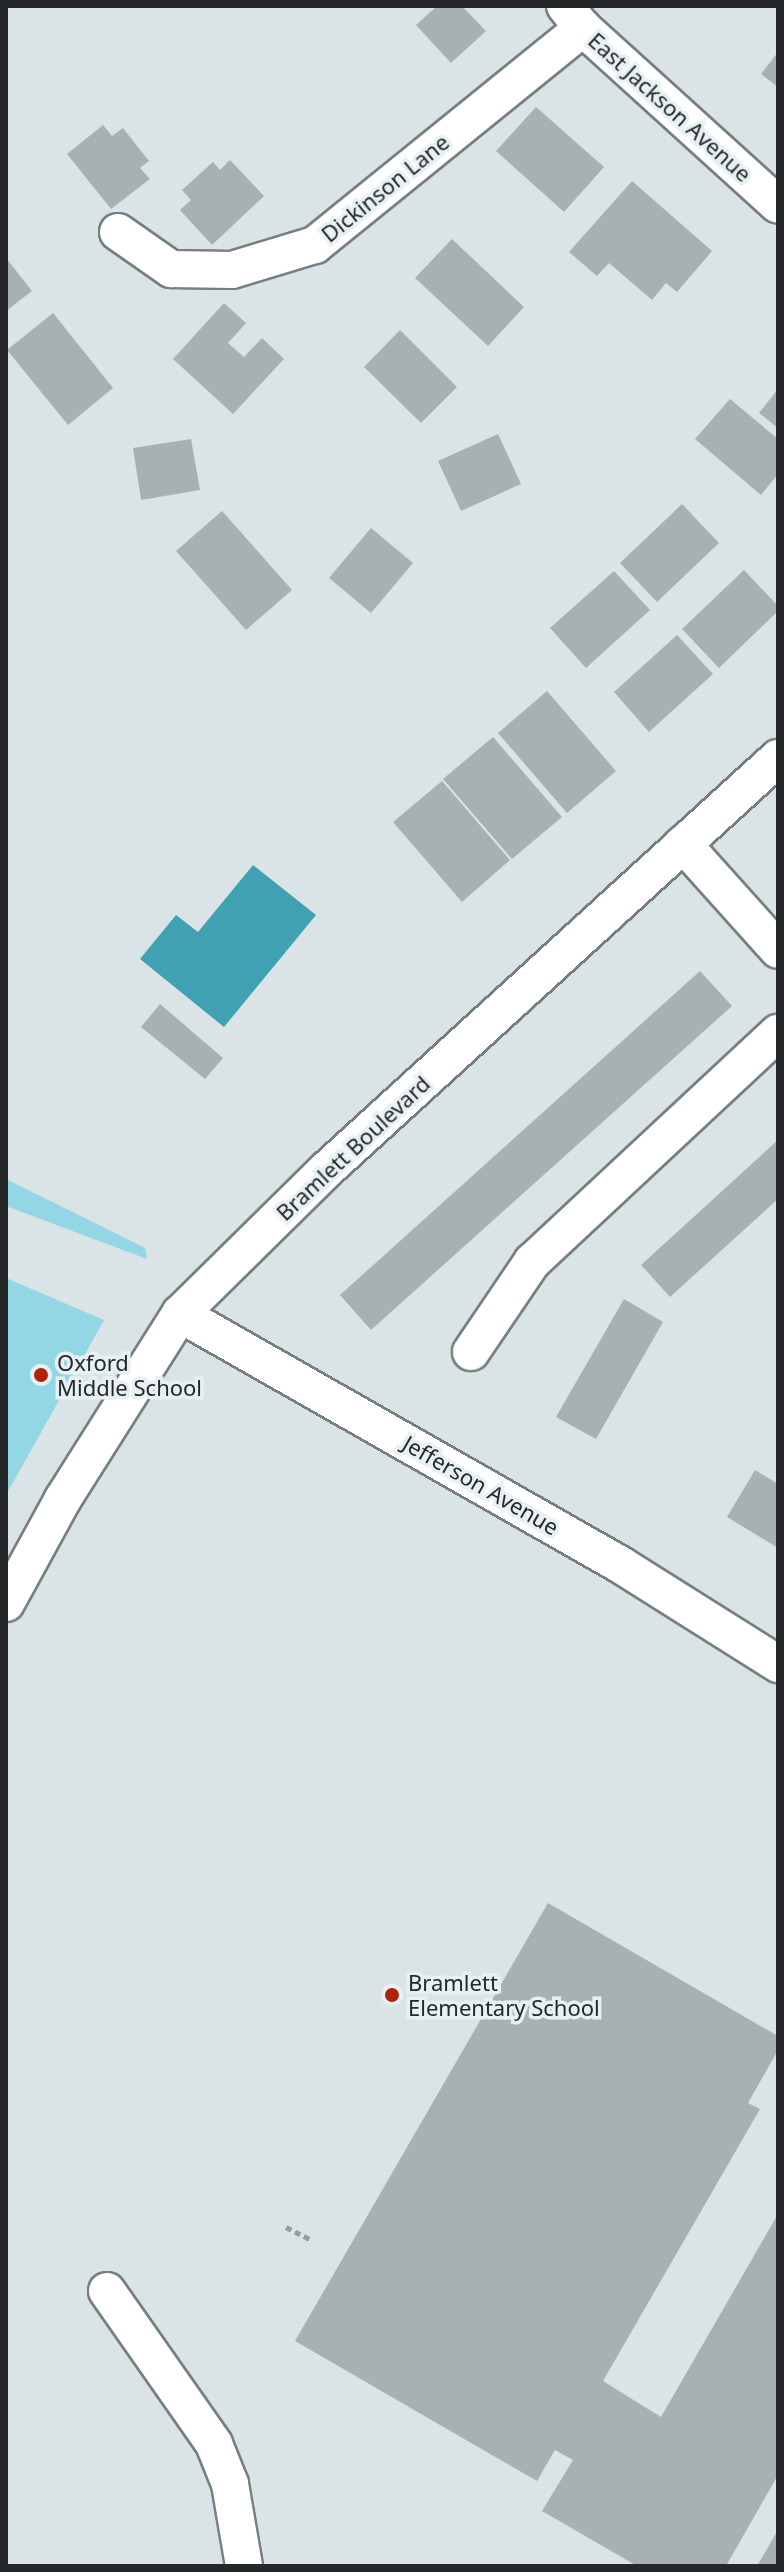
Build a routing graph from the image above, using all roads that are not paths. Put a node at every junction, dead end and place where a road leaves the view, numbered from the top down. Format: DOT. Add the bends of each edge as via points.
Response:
graph roads {
  1 [pos="574,17"];
  2 [pos="778,205"];
  3 [pos="118,232"];
  4 [pos="778,758"];
  5 [pos="683,844"];
  6 [pos="778,950"];
  7 [pos="778,1033"];
  8 [pos="180,1314"];
  9 [pos="471,1352"];
  10 [pos="6,1603"];
  11 [pos="778,1664"];
  12 [pos="107,2291"];
  13 [pos="244,2566"];
  1 -- 2 [label="street, East Jackson Avenue"];
  1 -- 3 [label="street, Dickinson Lane" via="315,245 232,270 171,269"];
  4 -- 5 [label="street, Bramlett Boulevard"];
  5 -- 6 [label="street"];
  5 -- 8 [label="street, Bramlett Boulevard" via="325,1171"];
  7 -- 9 [label="street" via="532,1262"];
  8 -- 10 [label="street, Bramlett Boulevard" via="63,1499"];
  8 -- 11 [label="street, Jefferson Avenue" via="621,1565"];
  12 -- 13 [label="street" via="214,2444 230,2484"];
}
